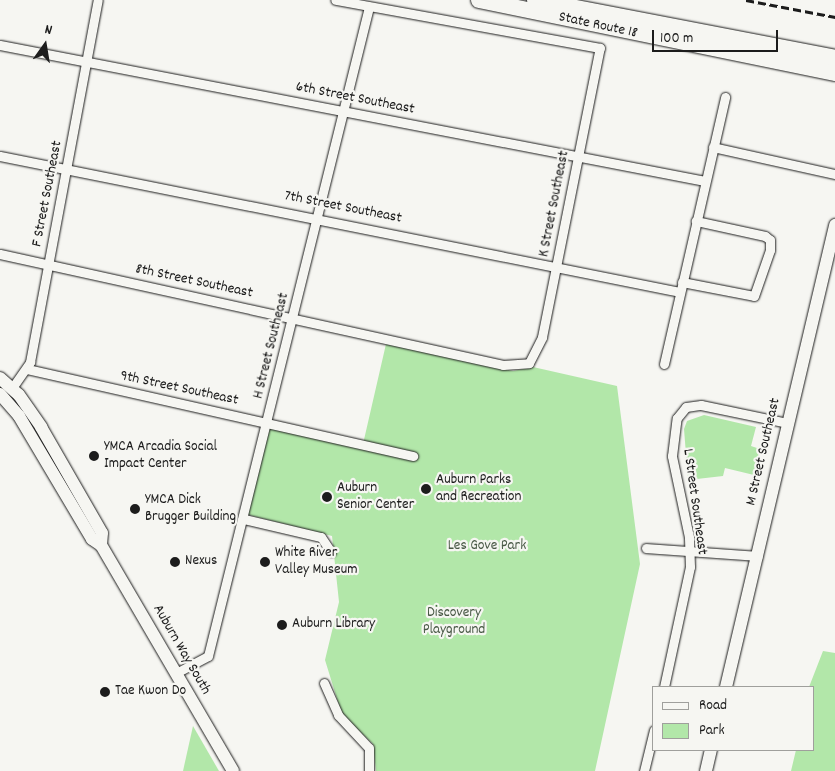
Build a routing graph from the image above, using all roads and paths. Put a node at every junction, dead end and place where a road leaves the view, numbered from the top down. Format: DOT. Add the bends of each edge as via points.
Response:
graph roads {
  1 [pos="98,0"];
  2 [pos="334,0"];
  3 [pos="478,0"];
  4 [pos="535,0"];
  5 [pos="369,7"];
  6 [pos="0,45"];
  7 [pos="835,58"];
  8 [pos="87,61"];
  9 [pos="835,73"];
  10 [pos="725,97"];
  11 [pos="344,110"];
  12 [pos="713,147"];
  13 [pos="578,155"];
  14 [pos="0,156"];
  15 [pos="67,169"];
  16 [pos="835,174"];
  17 [pos="706,181"];
  18 [pos="318,216"];
  19 [pos="696,221"];
  20 [pos="835,225"];
  21 [pos="0,254"];
  22 [pos="49,264"];
  23 [pos="557,264"];
  24 [pos="681,287"];
  25 [pos="293,318"];
  26 [pos="528,363"];
  27 [pos="664,364"];
  28 [pos="27,369"];
  29 [pos="0,378"];
  30 [pos="5,393"];
  31 [pos="268,422"];
  32 [pos="788,423"];
  33 [pos="413,456"];
  34 [pos="244,519"];
  35 [pos="646,548"];
  36 [pos="691,549"];
  37 [pos="331,552"];
  38 [pos="758,556"];
  39 [pos="176,673"];
  40 [pos="324,683"];
  41 [pos="664,686"];
  42 [pos="726,686"];
  43 [pos="652,738"];
  44 [pos="711,751"];
  45 [pos="233,771"];
  46 [pos="369,771"];
  47 [pos="644,771"];
  48 [pos="706,771"];
  1 -- 8 [label="street, F Street Southeast"];
  2 -- 5 [label="street"];
  3 -- 9 [label="highway, State Route 18"];
  4 -- 7 [label="highway, State Route 18"];
  5 -- 11 [label="street, H Street Southeast"];
  5 -- 13 [label="street, K Street Southeast" via="600,48"];
  6 -- 8 [label="street, 6th Street Southeast"];
  8 -- 11 [label="street, 6th Street Southeast"];
  8 -- 15 [label="street, F Street Southeast"];
  10 -- 12 [label="street"];
  11 -- 13 [label="street, 6th Street Southeast"];
  11 -- 18 [label="street, H Street Southeast"];
  12 -- 16 [label="street"];
  12 -- 17 [label="street"];
  13 -- 17 [label="street, 6th Street Southeast"];
  13 -- 23 [label="street, K Street Southeast"];
  14 -- 15 [label="street, 7th Street Southeast"];
  15 -- 18 [label="street, 7th Street Southeast"];
  15 -- 22 [label="street, F Street Southeast"];
  17 -- 19 [label="street"];
  18 -- 23 [label="street, 7th Street Southeast"];
  18 -- 25 [label="street, H Street Southeast"];
  19 -- 24 [label="street"];
  19 -- 24 [label="street, 7th Street Southeast" via="765,236 770,240 770,250 754,296"];
  20 -- 32 [label="main road, M Street Southeast"];
  21 -- 22 [label="street, 8th Street Southeast"];
  22 -- 25 [label="street, 8th Street Southeast"];
  22 -- 28 [label="street, F Street Southeast"];
  23 -- 24 [label="street, 7th Street Southeast"];
  23 -- 26 [label="street, K Street Southeast" via="540,347"];
  24 -- 27 [label="street"];
  25 -- 26 [label="street, 8th Street Southeast" via="512,367"];
  25 -- 31 [label="street, H Street Southeast"];
  28 -- 30 [label="street, F Street Southeast"];
  28 -- 31 [label="street, 9th Street Southeast"];
  29 -- 30 [label="main road, Auburn Way South"];
  30 -- 39 [label="main road, Auburn Way South" via="30,409 102,533 101,545"];
  31 -- 33 [label="street, 9th Street Southeast"];
  31 -- 34 [label="street, H Street Southeast"];
  32 -- 36 [label="street, L Street Southeast" via="704,405 682,411 672,450"];
  32 -- 38 [label="main road, M Street Southeast"];
  34 -- 37 [label="street" via="321,537"];
  34 -- 39 [label="street, H Street Southeast" via="208,656"];
  35 -- 36 [label="street"];
  36 -- 38 [label="street"];
  36 -- 41 [label="street, L Street Southeast"];
  38 -- 42 [label="main road, M Street Southeast"];
  39 -- 45 [label="main road, Auburn Way South"];
  40 -- 46 [label="street" via="334,708 369,748"];
  43 -- 47 [label="street"];
  44 -- 48 [label="main road"];
}
